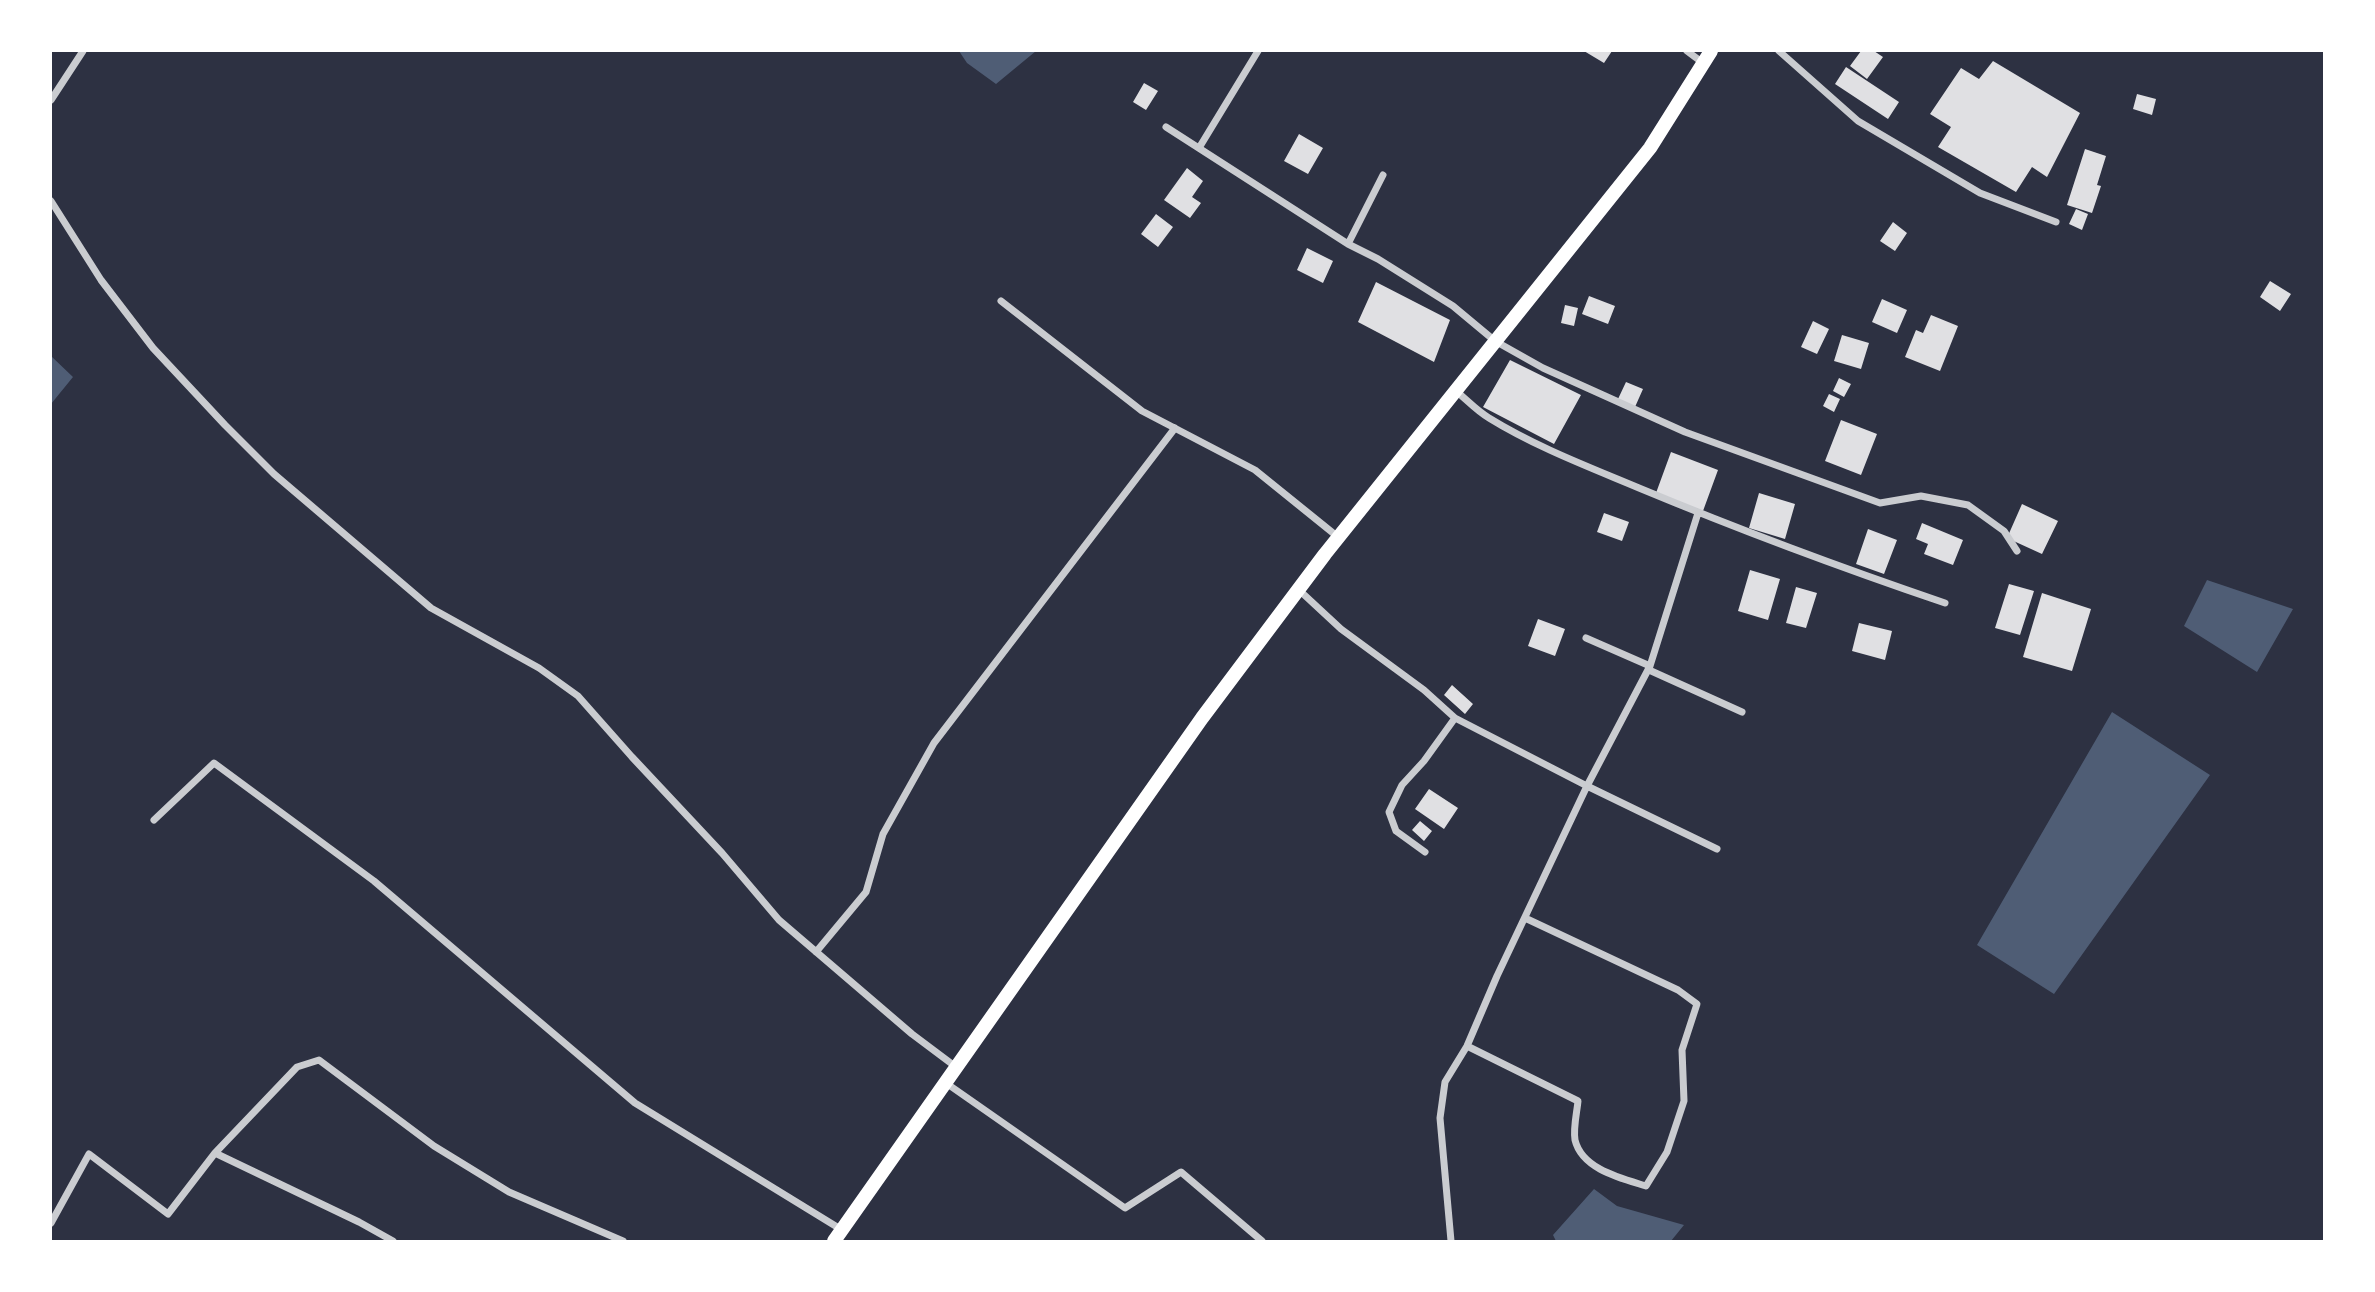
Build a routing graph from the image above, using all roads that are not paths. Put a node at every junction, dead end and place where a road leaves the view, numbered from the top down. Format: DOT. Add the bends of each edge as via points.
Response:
graph roads {
  1 [pos="83,51"];
  2 [pos="1258,51"];
  3 [pos="1687,51"];
  4 [pos="1779,51"];
  5 [pos="1707,57"];
  6 [pos="51,100"];
  7 [pos="1166,127"];
  8 [pos="1199,148"];
  9 [pos="1383,175"];
  10 [pos="51,201"];
  11 [pos="2056,222"];
  12 [pos="1348,244"];
  13 [pos="1001,301"];
  14 [pos="1495,341"];
  15 [pos="1455,391"];
  16 [pos="1175,428"];
  17 [pos="1699,513"];
  18 [pos="1338,537"];
  19 [pos="2017,551"];
  20 [pos="1299,590"];
  21 [pos="1945,603"];
  22 [pos="1586,638"];
  23 [pos="1649,668"];
  24 [pos="1742,712"];
  25 [pos="1455,718"];
  26 [pos="1587,786"];
  27 [pos="154,820"];
  28 [pos="1717,849"];
  29 [pos="1425,852"];
  30 [pos="1525,918"];
  31 [pos="816,952"];
  32 [pos="1467,1046"];
  33 [pos="956,1067"];
  34 [pos="945,1083"];
  35 [pos="215,1153"];
  36 [pos="51,1223"];
  37 [pos="838,1235"];
  38 [pos="393,1241"];
  39 [pos="623,1241"];
  40 [pos="1262,1241"];
  41 [pos="1451,1241"];
  1 -- 6 [label="street"];
  2 -- 8 [label="street"];
  3 -- 5 [label="street"];
  4 -- 11 [label="street" via="1858,121 1980,193"];
  5 -- 14 [label="main road" via="1650,148"];
  7 -- 8 [label="street"];
  8 -- 12 [label="street"];
  9 -- 12 [label="street"];
  10 -- 31 [label="street" via="100,280 153,348 234,435 431,608 538,667 578,696 779,920"];
  12 -- 14 [label="street" via="1453,306"];
  13 -- 16 [label="street" via="1142,411"];
  14 -- 15 [label="main road"];
  14 -- 19 [label="street" via="1543,368 1685,432 1880,503 1921,496 1968,505 2004,531"];
  15 -- 17 [label="street" via="1488,418 1543,446"];
  15 -- 18 [label="main road"];
  16 -- 18 [label="street" via="1255,470"];
  16 -- 31 [label="street" via="934,743 883,834 866,892"];
  17 -- 21 [label="street"];
  17 -- 23 [label="street"];
  18 -- 20 [label="main road"];
  20 -- 25 [label="street" via="1341,629"];
  20 -- 33 [label="main road" via="1202,718"];
  22 -- 23 [label="street"];
  23 -- 24 [label="street"];
  23 -- 26 [label="street"];
  25 -- 26 [label="street"];
  25 -- 29 [label="street" via="1402,785 1389,813 1396,831"];
  26 -- 28 [label="street"];
  26 -- 30 [label="street"];
  27 -- 37 [label="street" via="214,763 374,881 635,1103"];
  30 -- 32 [label="street"];
  30 -- 32 [label="street" via="1678,990 1697,1004 1682,1051 1684,1101 1667,1152 1646,1186 1617,1178 1582,1157 1574,1137 1578,1101"];
  31 -- 33 [label="street"];
  32 -- 41 [label="street" via="1446,1082 1440,1118"];
  33 -- 34 [label="main road"];
  34 -- 37 [label="main road"];
  34 -- 40 [label="street" via="1125,1208 1181,1172"];
  35 -- 36 [label="street" via="168,1214 89,1154"];
  35 -- 38 [label="street"];
  35 -- 39 [label="street" via="297,1068 319,1060 434,1146 509,1192"];
}
